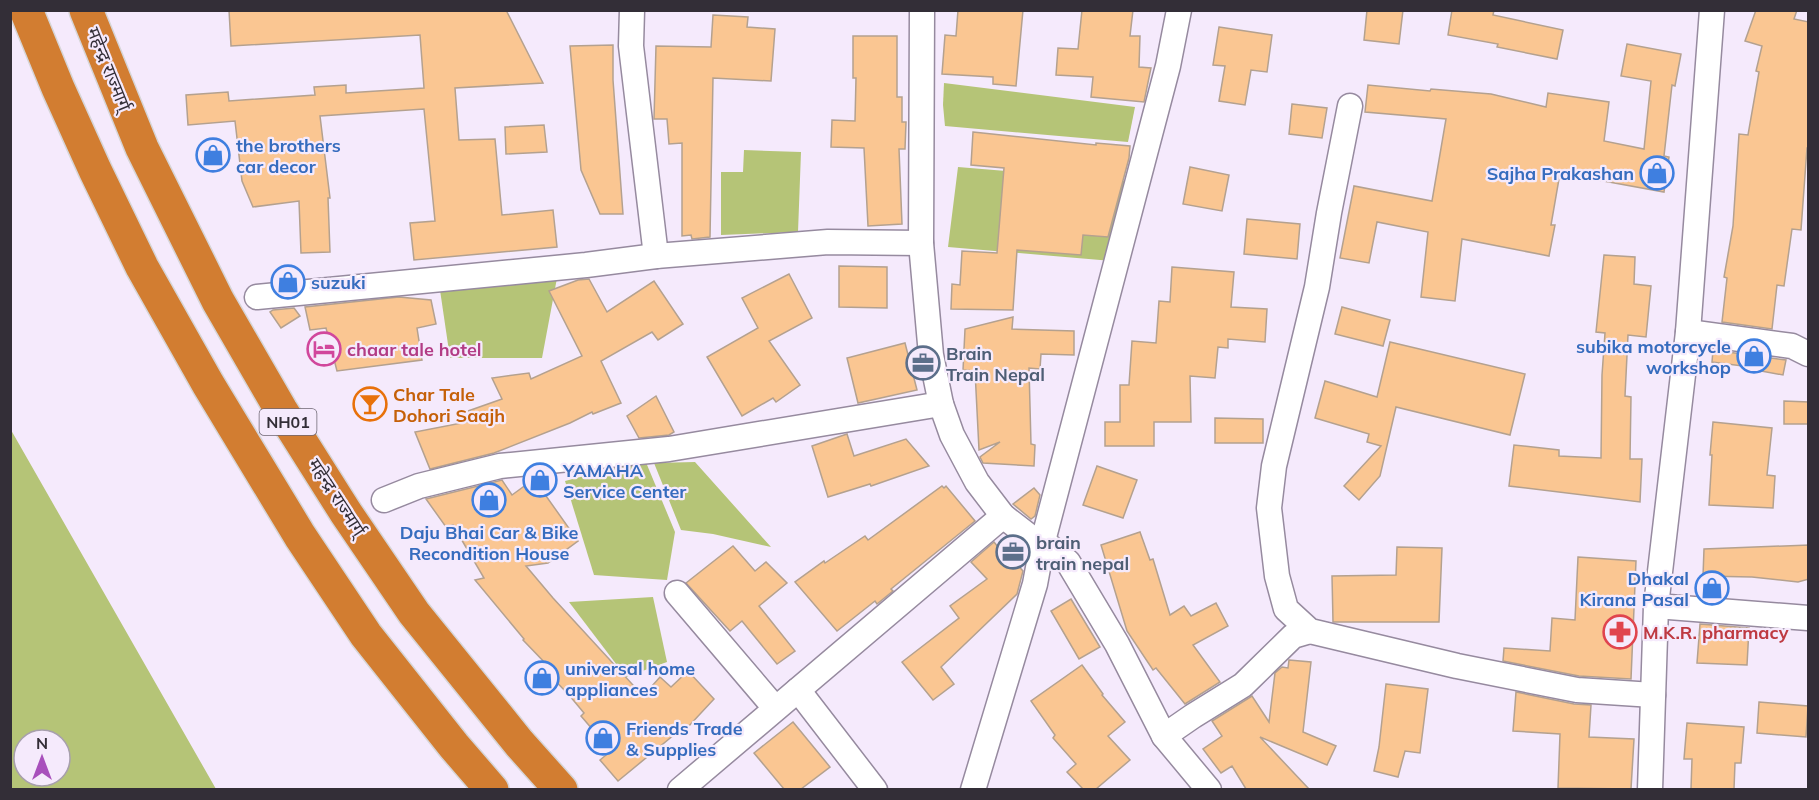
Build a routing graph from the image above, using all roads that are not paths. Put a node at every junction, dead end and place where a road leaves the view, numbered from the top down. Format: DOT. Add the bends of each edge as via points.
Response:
graph roads {
  1 [pos="26,10"];
  2 [pos="86,10"];
  3 [pos="632,10"];
  4 [pos="1179,10"];
  5 [pos="1712,10"];
  6 [pos="916,11"];
  7 [pos="1350,106"];
  8 [pos="921,243"];
  9 [pos="656,256"];
  10 [pos="257,297"];
  11 [pos="1688,332"];
  12 [pos="1809,354"];
  13 [pos="941,404"];
  14 [pos="384,500"];
  15 [pos="1004,516"];
  16 [pos="1043,541"];
  17 [pos="677,593"];
  18 [pos="1656,606"];
  19 [pos="1809,618"];
  20 [pos="1310,631"];
  21 [pos="798,690"];
  22 [pos="1653,694"];
  23 [pos="776,708"];
  24 [pos="1164,736"];
  25 [pos="492,789"];
  26 [pos="561,789"];
  27 [pos="680,789"];
  28 [pos="875,789"];
  29 [pos="974,789"];
  30 [pos="1209,789"];
  31 [pos="1650,789"];
  1 -- 25 [label="highway, NH01" via="142,267 208,384 300,536 366,635"];
  2 -- 26 [label="highway, महेन्द्र राज्मार्ग् / NH01" via="142,148 218,301 281,410 414,614"];
  3 -- 9 [label="street" via="631,46"];
  4 -- 16 [label="street" via="1165,78"];
  5 -- 11 [label="street"];
  6 -- 8 [label="street"];
  7 -- 20 [label="street" via="1317,287 1274,466 1269,508 1277,576 1286,609"];
  8 -- 9 [label="street" via="828,242"];
  8 -- 13 [label="street" via="929,336"];
  9 -- 10 [label="street"];
  11 -- 12 [label="street" via="1792,346"];
  11 -- 18 [label="street"];
  13 -- 14 [label="street" via="669,449 500,466 419,486"];
  13 -- 15 [label="street" via="952,435 977,482"];
  15 -- 16 [label="street" via="1029,536"];
  15 -- 21 [label="street"];
  16 -- 24 [label="street" via="1068,562 1117,644"];
  16 -- 29 [label="street" via="1035,584"];
  17 -- 23 [label="street"];
  18 -- 19 [label="street"];
  18 -- 22 [label="street"];
  20 -- 22 [label="street" via="1578,690"];
  20 -- 24 [label="street" via="1293,636 1243,685"];
  21 -- 23 [label="street"];
  21 -- 28 [label="street"];
  22 -- 31 [label="street"];
  23 -- 27 [label="street"];
  24 -- 30 [label="street"];
}
